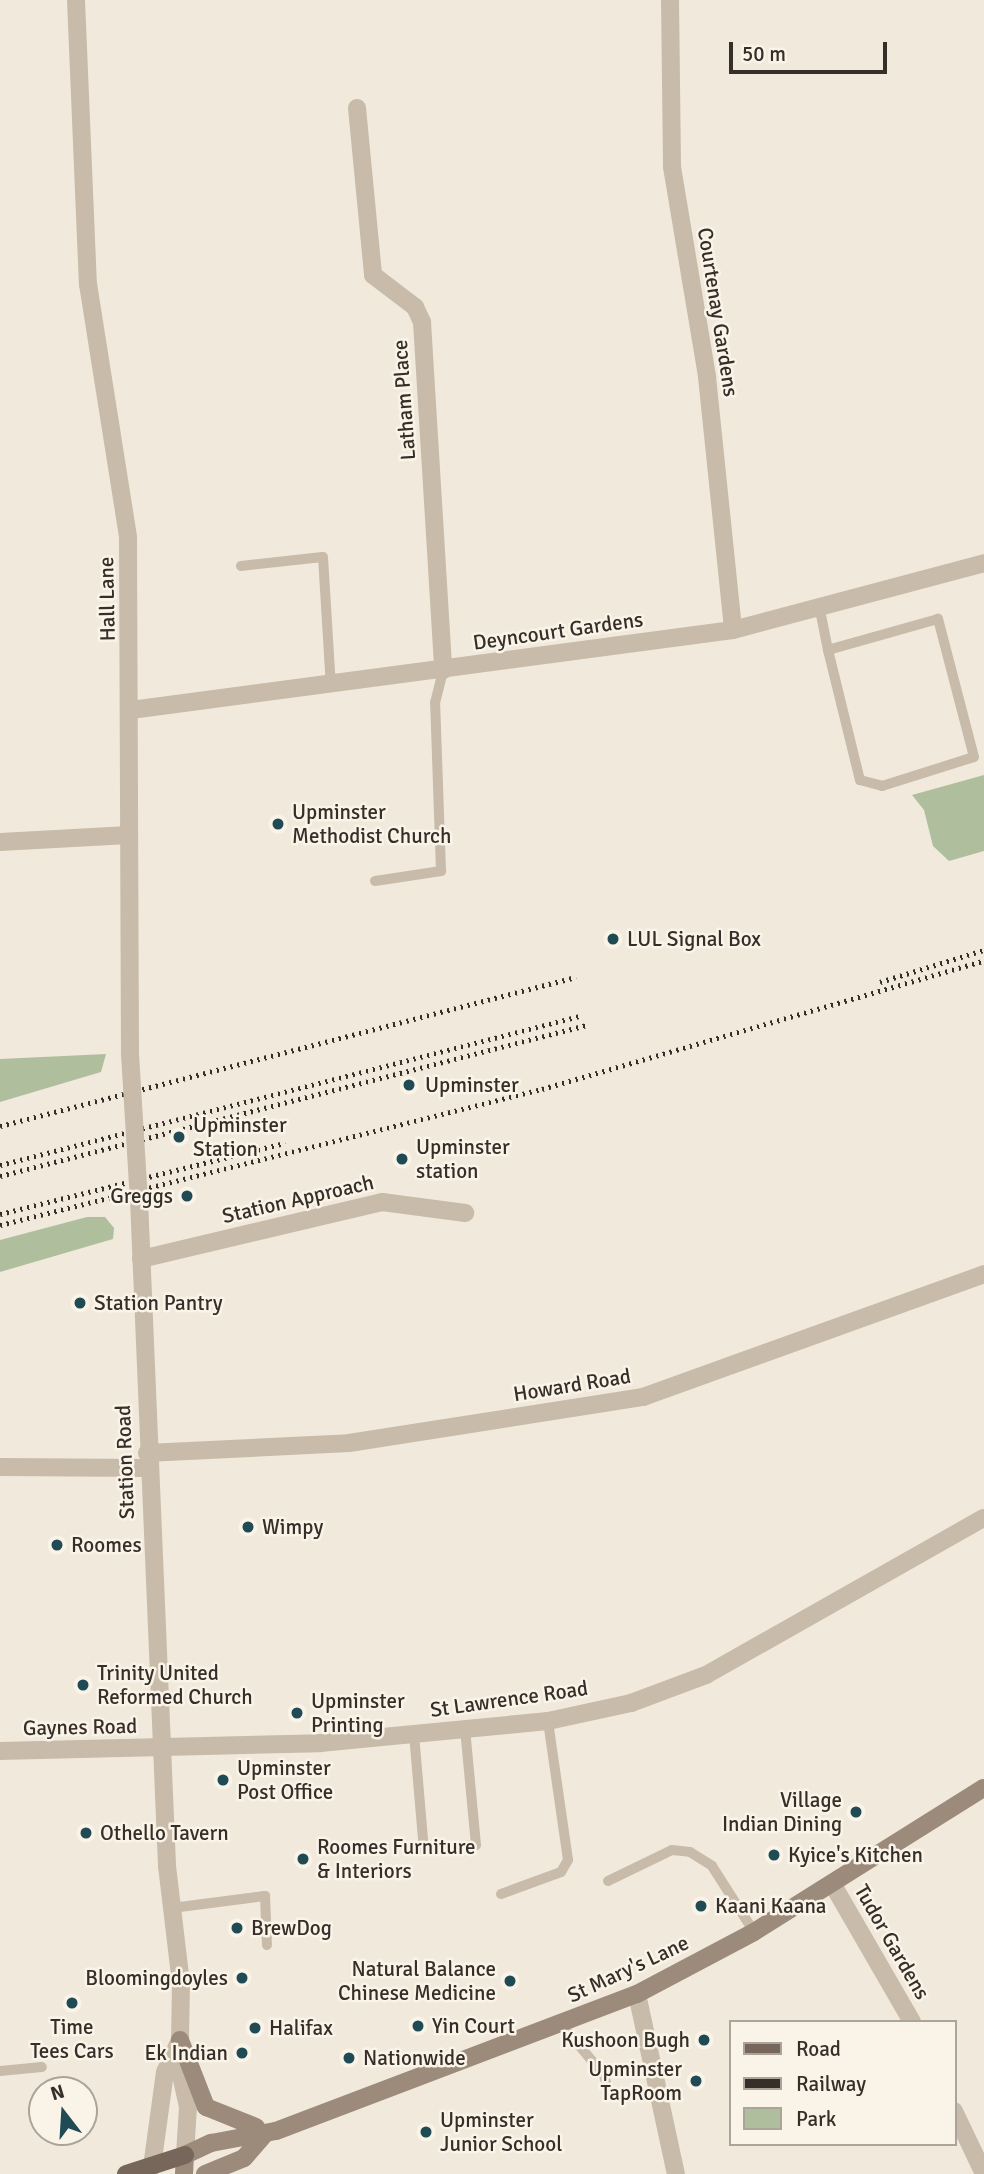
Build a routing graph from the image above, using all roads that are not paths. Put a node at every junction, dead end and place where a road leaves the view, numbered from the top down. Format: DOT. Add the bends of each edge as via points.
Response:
graph roads {
  1 [pos="75,0"];
  2 [pos="670,0"];
  3 [pos="357,107"];
  4 [pos="984,563"];
  5 [pos="242,566"];
  6 [pos="820,610"];
  7 [pos="733,630"];
  8 [pos="828,650"];
  9 [pos="443,670"];
  10 [pos="331,687"];
  11 [pos="131,710"];
  12 [pos="129,835"];
  13 [pos="0,842"];
  14 [pos="375,881"];
  15 [pos="139,1200"];
  16 [pos="465,1213"];
  17 [pos="141,1259"];
  18 [pos="984,1273"];
  19 [pos="147,1461"];
  20 [pos="0,1467"];
  21 [pos="984,1518"];
  22 [pos="548,1721"];
  23 [pos="465,1729"];
  24 [pos="414,1734"];
  25 [pos="161,1748"];
  26 [pos="0,1751"];
  27 [pos="984,1788"];
  28 [pos="608,1881"];
  29 [pos="833,1885"];
  30 [pos="501,1894"];
  31 [pos="172,1908"];
  32 [pos="754,1932"];
  33 [pos="267,1945"];
  34 [pos="636,1994"];
  35 [pos="911,2020"];
  36 [pos="561,2024"];
  37 [pos="178,2049"];
  38 [pos="42,2067"];
  39 [pos="0,2071"];
  40 [pos="607,2087"];
  41 [pos="956,2115"];
  42 [pos="270,2133"];
  43 [pos="185,2155"];
  44 [pos="152,2170"];
  45 [pos="126,2174"];
  46 [pos="184,2174"];
  47 [pos="205,2174"];
  48 [pos="676,2174"];
  49 [pos="984,2174"];
  1 -- 11 [label="street, Hall Lane" via="88,284 128,537"];
  2 -- 7 [label="street, Courtenay Gardens" via="672,167 707,377"];
  3 -- 9 [label="street, Latham Place" via="373,275 415,307 422,322"];
  4 -- 6 [label="street, Deyncourt Gardens"];
  5 -- 10 [label="lane" via="323,557"];
  6 -- 7 [label="street, Deyncourt Gardens"];
  6 -- 8 [label="lane"];
  7 -- 9 [label="street, Deyncourt Gardens"];
  8 -- 8 [label="lane" via="860,779 867,786 974,757 938,619"];
  9 -- 10 [label="street, Deyncourt Gardens"];
  9 -- 14 [label="lane" via="435,703 441,871"];
  10 -- 11 [label="street, Deyncourt Gardens"];
  11 -- 12 [label="street, Hall Lane"];
  12 -- 13 [label="street"];
  12 -- 15 [label="street, Hall Lane, bridge" via="130,1054"];
  15 -- 17 [label="street, Station Road"];
  16 -- 17 [label="street, Station Approach" via="382,1202"];
  17 -- 19 [label="street, Station Road"];
  18 -- 19 [label="street, Howard Road" via="643,1397 349,1443"];
  19 -- 20 [label="street, Howard Road"];
  19 -- 25 [label="street, Station Road"];
  21 -- 22 [label="street, St Lawrence Road" via="706,1675 631,1703"];
  22 -- 23 [label="street, St Lawrence Road"];
  22 -- 30 [label="lane" via="568,1860 561,1872"];
  23 -- 24 [label="street, St Lawrence Road"];
  23 -- 24 [label="lane" via="476,1845 424,1850"];
  24 -- 25 [label="street, St Lawrence Road"];
  25 -- 26 [label="street, Gaynes Road"];
  25 -- 31 [label="street, Station Road"];
  27 -- 29 [label="main road, St Mary's Lane"];
  28 -- 32 [label="lane" via="672,1850 690,1852 712,1866"];
  29 -- 32 [label="main road, St Mary's Lane"];
  29 -- 35 [label="street, Tudor Gardens"];
  31 -- 33 [label="lane" via="265,1896"];
  31 -- 37 [label="street, Station Road"];
  32 -- 34 [label="main road, St Mary's Lane"];
  34 -- 36 [label="main road, St Mary's Lane"];
  34 -- 48 [label="street"];
  36 -- 40 [label="lane" via="604,2075"];
  36 -- 42 [label="main road, St Mary's Lane"];
  37 -- 42 [label="main road" via="206,2107 233,2123"];
  37 -- 43 [label="street, Station Road" via="188,2107"];
  37 -- 44 [label="street, Station Road" via="165,2072"];
  38 -- 39 [label="lane"];
  41 -- 49 [label="street"];
  42 -- 43 [label="main road, St Mary's Lane" via="236,2135"];
  42 -- 47 [label="main road, St Mary's Lane" via="244,2158"];
  43 -- 44 [label="main road, St Mary's Lane"];
  43 -- 46 [label="main road"];
  44 -- 45 [label="main road, St Mary's Lane"];
}
